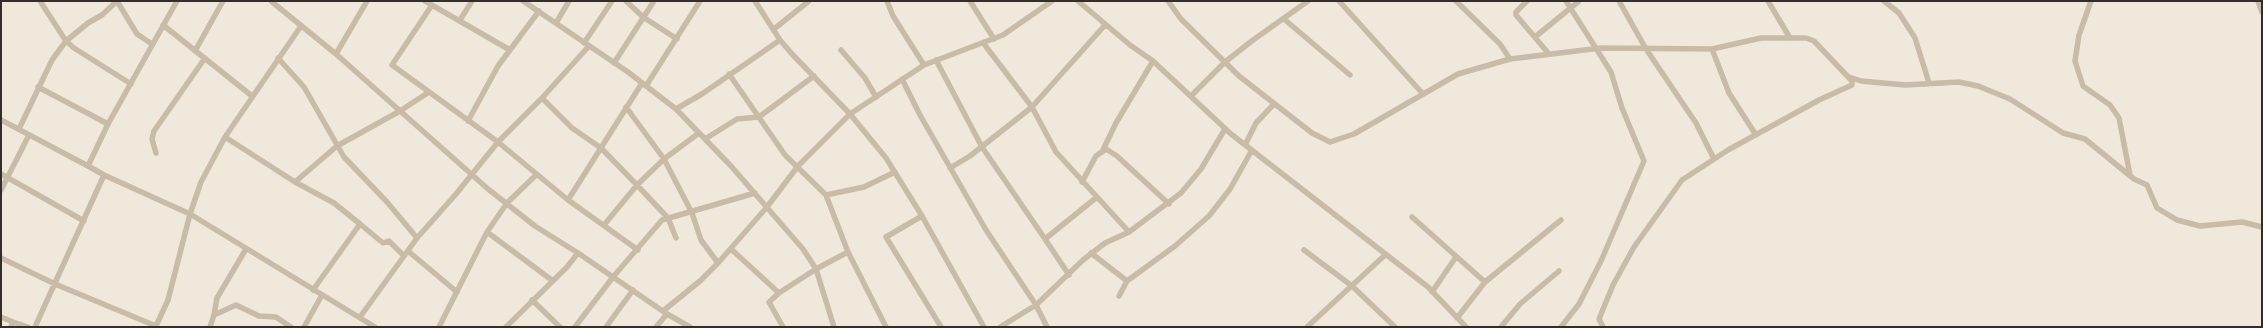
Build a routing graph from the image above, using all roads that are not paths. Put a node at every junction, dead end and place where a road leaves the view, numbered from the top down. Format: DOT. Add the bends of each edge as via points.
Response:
graph roads {
  1 [pos="40,1"];
  2 [pos="117,1"];
  3 [pos="177,1"];
  4 [pos="271,1"];
  5 [pos="425,1"];
  6 [pos="472,1"];
  7 [pos="523,1"];
  8 [pos="569,1"];
  9 [pos="612,1"];
  10 [pos="626,1"];
  11 [pos="654,1"];
  12 [pos="700,1"];
  13 [pos="755,1"];
  14 [pos="809,1"];
  15 [pos="888,1"];
  16 [pos="970,1"];
  17 [pos="1052,1"];
  18 [pos="1078,1"];
  19 [pos="1168,1"];
  20 [pos="1308,1"];
  21 [pos="1339,1"];
  22 [pos="1456,1"];
  23 [pos="1527,1"];
  24 [pos="1566,1"];
  25 [pos="1580,1"];
  26 [pos="1619,1"];
  27 [pos="1768,1"];
  28 [pos="1884,1"];
  29 [pos="2091,1"];
  30 [pos="2258,1"];
  31 [pos="220,2"];
  32 [pos="365,2"];
  33 [pos="432,5"];
  34 [pos="1572,9"];
  35 [pos="539,11"];
  36 [pos="2262,12"];
  37 [pos="643,17"];
  38 [pos="1284,19"];
  39 [pos="460,20"];
  40 [pos="556,23"];
  41 [pos="163,25"];
  42 [pos="1105,25"];
  43 [pos="301,26"];
  44 [pos="774,29"];
  45 [pos="1535,37"];
  46 [pos="1790,38"];
  47 [pos="677,39"];
  48 [pos="994,39"];
  49 [pos="780,40"];
  50 [pos="66,41"];
  51 [pos="152,44"];
  52 [pos="587,44"];
  53 [pos="984,44"];
  54 [pos="1598,48"];
  55 [pos="1646,49"];
  56 [pos="1712,49"];
  57 [pos="510,50"];
  58 [pos="840,50"];
  59 [pos="195,51"];
  60 [pos="336,54"];
  61 [pos="1549,54"];
  62 [pos="205,58"];
  63 [pos="278,58"];
  64 [pos="1510,59"];
  65 [pos="936,60"];
  66 [pos="1153,61"];
  67 [pos="1225,62"];
  68 [pos="614,63"];
  69 [pos="924,65"];
  70 [pos="729,74"];
  71 [pos="1350,75"];
  72 [pos="814,76"];
  73 [pos="1848,77"];
  74 [pos="902,79"];
  75 [pos="1929,83"];
  76 [pos="131,84"];
  77 [pos="644,85"];
  78 [pos="38,87"];
  79 [pos="429,92"];
  80 [pos="1423,94"];
  81 [pos="252,96"];
  82 [pos="1192,96"];
  83 [pos="876,97"];
  84 [pos="542,98"];
  85 [pos="1274,104"];
  86 [pos="626,107"];
  87 [pos="1032,107"];
  88 [pos="676,108"];
  89 [pos="400,111"];
  90 [pos="850,114"];
  91 [pos="759,117"];
  92 [pos="1,120"];
  93 [pos="468,121"];
  94 [pos="108,124"];
  95 [pos="19,129"];
  96 [pos="1226,129"];
  97 [pos="699,133"];
  98 [pos="29,135"];
  99 [pos="1756,135"];
  100 [pos="225,138"];
  101 [pos="705,139"];
  102 [pos="498,142"];
  103 [pos="1245,145"];
  104 [pos="337,146"];
  105 [pos="982,147"];
  106 [pos="601,148"];
  107 [pos="1103,150"];
  108 [pos="1252,150"];
  109 [pos="156,152"];
  110 [pos="1714,159"];
  111 [pos="664,160"];
  112 [pos="88,166"];
  113 [pos="798,166"];
  114 [pos="950,168"];
  115 [pos="895,172"];
  116 [pos="1,174"];
  117 [pos="472,174"];
  118 [pos="104,175"];
  119 [pos="536,175"];
  120 [pos="2130,175"];
  121 [pos="8,177"];
  122 [pos="295,182"];
  123 [pos="1082,182"];
  124 [pos="637,185"];
  125 [pos="1,190"];
  126 [pos="755,193"];
  127 [pos="826,195"];
  128 [pos="1097,197"];
  129 [pos="568,200"];
  130 [pos="507,204"];
  131 [pos="1169,204"];
  132 [pos="767,206"];
  133 [pos="692,213"];
  134 [pos="190,214"];
  135 [pos="922,216"];
  136 [pos="668,218"];
  137 [pos="1412,218"];
  138 [pos="1561,220"];
  139 [pos="84,221"];
  140 [pos="360,224"];
  141 [pos="604,225"];
  142 [pos="2262,227"];
  143 [pos="487,232"];
  144 [pos="1129,232"];
  145 [pos="417,238"];
  146 [pos="676,238"];
  147 [pos="1045,239"];
  148 [pos="246,249"];
  149 [pos="731,249"];
  150 [pos="638,250"];
  151 [pos="1304,250"];
  152 [pos="408,251"];
  153 [pos="848,252"];
  154 [pos="578,253"];
  155 [pos="1091,253"];
  156 [pos="1385,255"];
  157 [pos="404,256"];
  158 [pos="1,258"];
  159 [pos="1456,258"];
  160 [pos="718,263"];
  161 [pos="816,269"];
  162 [pos="1559,271"];
  163 [pos="1069,275"];
  164 [pos="613,277"];
  165 [pos="553,281"];
  166 [pos="1127,281"];
  167 [pos="1485,282"];
  168 [pos="55,284"];
  169 [pos="1352,286"];
  170 [pos="313,290"];
  171 [pos="633,290"];
  172 [pos="457,292"];
  173 [pos="1432,292"];
  174 [pos="779,293"];
  175 [pos="322,295"];
  176 [pos="1119,296"];
  177 [pos="532,300"];
  178 [pos="1036,305"];
  179 [pos="665,313"];
  180 [pos="214,315"];
  181 [pos="1,316"];
  182 [pos="360,317"];
  183 [pos="1457,318"];
  184 [pos="12,325"];
  185 [pos="157,326"];
  186 [pos="28,327"];
  187 [pos="35,327"];
  188 [pos="210,327"];
  189 [pos="291,327"];
  190 [pos="304,327"];
  191 [pos="375,327"];
  192 [pos="439,327"];
  193 [pos="506,327"];
  194 [pos="560,327"];
  195 [pos="575,327"];
  196 [pos="606,327"];
  197 [pos="656,327"];
  198 [pos="690,327"];
  199 [pos="783,327"];
  200 [pos="834,327"];
  201 [pos="886,327"];
  202 [pos="941,327"];
  203 [pos="984,327"];
  204 [pos="1000,327"];
  205 [pos="1047,327"];
  206 [pos="1306,327"];
  207 [pos="1395,327"];
  208 [pos="1466,327"];
  209 [pos="1501,327"];
  210 [pos="1561,327"];
  211 [pos="1603,327"];
  1 -- 50 [label="street"];
  2 -- 50 [label="street"];
  2 -- 51 [label="street" via="137,34"];
  3 -- 41 [label="street"];
  4 -- 43 [label="street"];
  5 -- 33 [label="street"];
  6 -- 39 [label="street"];
  7 -- 35 [label="street"];
  8 -- 40 [label="street"];
  9 -- 52 [label="street"];
  10 -- 37 [label="street"];
  11 -- 37 [label="street"];
  12 -- 47 [label="street"];
  13 -- 44 [label="street"];
  14 -- 44 [label="street"];
  15 -- 69 [label="street" via="893,16"];
  16 -- 48 [label="street"];
  17 -- 48 [label="street"];
  18 -- 42 [label="street"];
  19 -- 67 [label="street" via="1181,19"];
  20 -- 38 [label="street"];
  21 -- 80 [label="street"];
  22 -- 64 [label="street" via="1500,44"];
  23 -- 45 [label="street" via="1515,13"];
  24 -- 34 [label="street"];
  25 -- 34 [label="street"];
  26 -- 55 [label="street"];
  27 -- 46 [label="street"];
  28 -- 75 [label="street" via="1899,13 1915,38"];
  29 -- 120 [label="street" via="2079,35 2075,61 2083,86 2110,105 2120,118"];
  30 -- 36 [label="street"];
  31 -- 59 [label="street"];
  32 -- 60 [label="street"];
  33 -- 39 [label="street"];
  33 -- 79 [label="street" via="392,65"];
  34 -- 45 [label="street"];
  34 -- 54 [label="street"];
  35 -- 40 [label="street"];
  35 -- 57 [label="street"];
  37 -- 47 [label="street"];
  37 -- 68 [label="street"];
  38 -- 67 [label="street"];
  38 -- 71 [label="street"];
  39 -- 57 [label="street"];
  40 -- 52 [label="street"];
  41 -- 51 [label="street"];
  41 -- 59 [label="street"];
  42 -- 66 [label="street"];
  42 -- 87 [label="street"];
  43 -- 60 [label="street"];
  43 -- 63 [label="street"];
  44 -- 49 [label="street"];
  45 -- 61 [label="street"];
  46 -- 56 [label="street" via="1758,39"];
  46 -- 73 [label="street" via="1810,39"];
  47 -- 77 [label="street"];
  48 -- 53 [label="street"];
  49 -- 70 [label="street"];
  49 -- 72 [label="street"];
  50 -- 76 [label="street" via="83,55"];
  50 -- 78 [label="street" via="52,60"];
  51 -- 76 [label="street"];
  52 -- 68 [label="street"];
  52 -- 84 [label="street"];
  53 -- 65 [label="street"];
  53 -- 87 [label="street"];
  54 -- 55 [label="street"];
  54 -- 61 [label="street"];
  54 -- 210 [label="street" via="1611,72 1622,108 1644,161 1601,261 1579,304"];
  55 -- 56 [label="street"];
  55 -- 110 [label="street" via="1696,123"];
  56 -- 99 [label="street" via="1729,93"];
  57 -- 93 [label="street" via="498,66"];
  58 -- 83 [label="street" via="865,78"];
  59 -- 62 [label="street"];
  60 -- 89 [label="street"];
  61 -- 64 [label="street"];
  62 -- 81 [label="street"];
  62 -- 109 [label="street" via="154,130 152,139"];
  63 -- 81 [label="street"];
  63 -- 104 [label="street" via="304,87"];
  64 -- 80 [label="street" via="1458,74"];
  65 -- 69 [label="street"];
  65 -- 105 [label="street"];
  66 -- 82 [label="street"];
  66 -- 107 [label="street" via="1116,122"];
  67 -- 82 [label="street"];
  67 -- 85 [label="street"];
  68 -- 77 [label="street"];
  69 -- 74 [label="street"];
  70 -- 88 [label="street" via="702,94"];
  70 -- 91 [label="street"];
  72 -- 90 [label="street"];
  72 -- 91 [label="street"];
  73 -- 75 [label="street" via="1861,81 1905,85"];
  73 -- 99 [label="street" via="1852,85 1818,100"];
  74 -- 83 [label="street"];
  74 -- 114 [label="street"];
  75 -- 120 [label="street" via="1966,83 2010,99 2063,133 2085,139"];
  76 -- 94 [label="street"];
  77 -- 86 [label="street"];
  77 -- 88 [label="street"];
  78 -- 94 [label="street"];
  78 -- 95 [label="street"];
  79 -- 89 [label="street"];
  79 -- 93 [label="street"];
  80 -- 85 [label="street" via="1354,134 1330,142 1312,133"];
  81 -- 100 [label="street"];
  82 -- 96 [label="street"];
  83 -- 90 [label="street"];
  84 -- 102 [label="street"];
  84 -- 106 [label="street" via="572,128"];
  85 -- 103 [label="street" via="1256,123"];
  86 -- 106 [label="street"];
  86 -- 111 [label="street"];
  87 -- 105 [label="street"];
  87 -- 123 [label="street" via="1056,152"];
  88 -- 97 [label="street"];
  89 -- 104 [label="street"];
  89 -- 117 [label="street"];
  90 -- 113 [label="street"];
  90 -- 115 [label="street"];
  91 -- 101 [label="street" via="737,119"];
  91 -- 113 [label="street" via="785,155"];
  92 -- 95 [label="street"];
  93 -- 102 [label="street"];
  94 -- 112 [label="street"];
  95 -- 98 [label="street"];
  96 -- 103 [label="street"];
  96 -- 131 [label="street" via="1201,169"];
  97 -- 101 [label="street"];
  97 -- 111 [label="street"];
  98 -- 112 [label="street"];
  98 -- 121 [label="street"];
  99 -- 110 [label="street"];
  100 -- 122 [label="street"];
  100 -- 134 [label="street" via="201,182"];
  101 -- 126 [label="street"];
  102 -- 117 [label="street"];
  102 -- 119 [label="street"];
  103 -- 108 [label="street"];
  104 -- 122 [label="street"];
  104 -- 145 [label="street"];
  105 -- 114 [label="street"];
  105 -- 147 [label="street"];
  106 -- 124 [label="street"];
  106 -- 129 [label="street"];
  107 -- 123 [label="street" via="1096,156"];
  107 -- 131 [label="street" via="1110,150"];
  108 -- 156 [label="street"];
  108 -- 166 [label="street" via="1230,189 1209,216"];
  110 -- 211 [label="street" via="1678,184 1634,247 1613,285 1599,319"];
  111 -- 124 [label="street"];
  111 -- 133 [label="street"];
  112 -- 118 [label="street"];
  113 -- 127 [label="street"];
  113 -- 132 [label="street"];
  114 -- 178 [label="street" via="986,230"];
  115 -- 127 [label="street" via="864,187"];
  115 -- 135 [label="street"];
  116 -- 121 [label="street"];
  117 -- 130 [label="street"];
  117 -- 145 [label="street"];
  118 -- 134 [label="street"];
  118 -- 139 [label="street"];
  119 -- 129 [label="street"];
  119 -- 130 [label="street"];
  120 -- 142 [label="street" via="2147,185 2157,208 2177,220 2200,226 2242,222"];
  121 -- 125 [label="street"];
  121 -- 139 [label="street"];
  122 -- 140 [label="street" via="334,203"];
  123 -- 128 [label="street"];
  124 -- 136 [label="street"];
  124 -- 141 [label="street"];
  126 -- 132 [label="street"];
  126 -- 133 [label="street"];
  127 -- 153 [label="street"];
  128 -- 144 [label="street"];
  128 -- 147 [label="street"];
  129 -- 141 [label="street"];
  130 -- 143 [label="street"];
  130 -- 154 [label="street" via="535,226"];
  131 -- 144 [label="street"];
  132 -- 149 [label="street"];
  132 -- 161 [label="street" via="803,249"];
  133 -- 136 [label="street"];
  133 -- 160 [label="street" via="701,240"];
  134 -- 148 [label="street"];
  134 -- 185 [label="street" via="176,275"];
  135 -- 202 [label="street" via="886,237"];
  135 -- 203 [label="street"];
  136 -- 146 [label="street"];
  136 -- 150 [label="street" via="652,230"];
  137 -- 159 [label="street"];
  138 -- 167 [label="street"];
  139 -- 168 [label="street"];
  140 -- 157 [label="street" via="383,243 389,241"];
  140 -- 170 [label="street"];
  141 -- 150 [label="street"];
  143 -- 165 [label="street"];
  143 -- 172 [label="street"];
  144 -- 155 [label="street"];
  145 -- 152 [label="street"];
  147 -- 163 [label="street"];
  148 -- 170 [label="street"];
  148 -- 180 [label="street" via="217,298"];
  149 -- 160 [label="street"];
  149 -- 174 [label="street"];
  150 -- 164 [label="street"];
  151 -- 169 [label="street"];
  152 -- 157 [label="street"];
  152 -- 172 [label="street"];
  153 -- 161 [label="street"];
  153 -- 201 [label="street"];
  154 -- 164 [label="street"];
  154 -- 165 [label="street"];
  155 -- 163 [label="street"];
  155 -- 166 [label="street"];
  156 -- 169 [label="street"];
  156 -- 173 [label="street"];
  157 -- 182 [label="street"];
  158 -- 168 [label="street"];
  159 -- 167 [label="street"];
  159 -- 173 [label="street"];
  160 -- 179 [label="street"];
  161 -- 174 [label="street"];
  161 -- 200 [label="street"];
  162 -- 209 [label="street" via="1520,304"];
  163 -- 178 [label="street"];
  164 -- 171 [label="street"];
  164 -- 195 [label="street"];
  165 -- 177 [label="street"];
  166 -- 176 [label="street"];
  167 -- 183 [label="street"];
  168 -- 185 [label="street"];
  168 -- 187 [label="street"];
  169 -- 206 [label="street"];
  169 -- 207 [label="street"];
  170 -- 175 [label="street"];
  171 -- 179 [label="street"];
  171 -- 196 [label="street"];
  172 -- 192 [label="street"];
  173 -- 183 [label="street"];
  174 -- 199 [label="street" via="769,302"];
  175 -- 182 [label="street"];
  175 -- 190 [label="street"];
  177 -- 193 [label="street"];
  177 -- 194 [label="street"];
  178 -- 204 [label="street"];
  178 -- 205 [label="street"];
  179 -- 197 [label="street"];
  179 -- 198 [label="street"];
  180 -- 188 [label="street"];
  180 -- 189 [label="street" via="236,305 259,316 276,317"];
  181 -- 184 [label="street"];
  182 -- 191 [label="street"];
  183 -- 208 [label="street"];
  184 -- 186 [label="street"];
}
